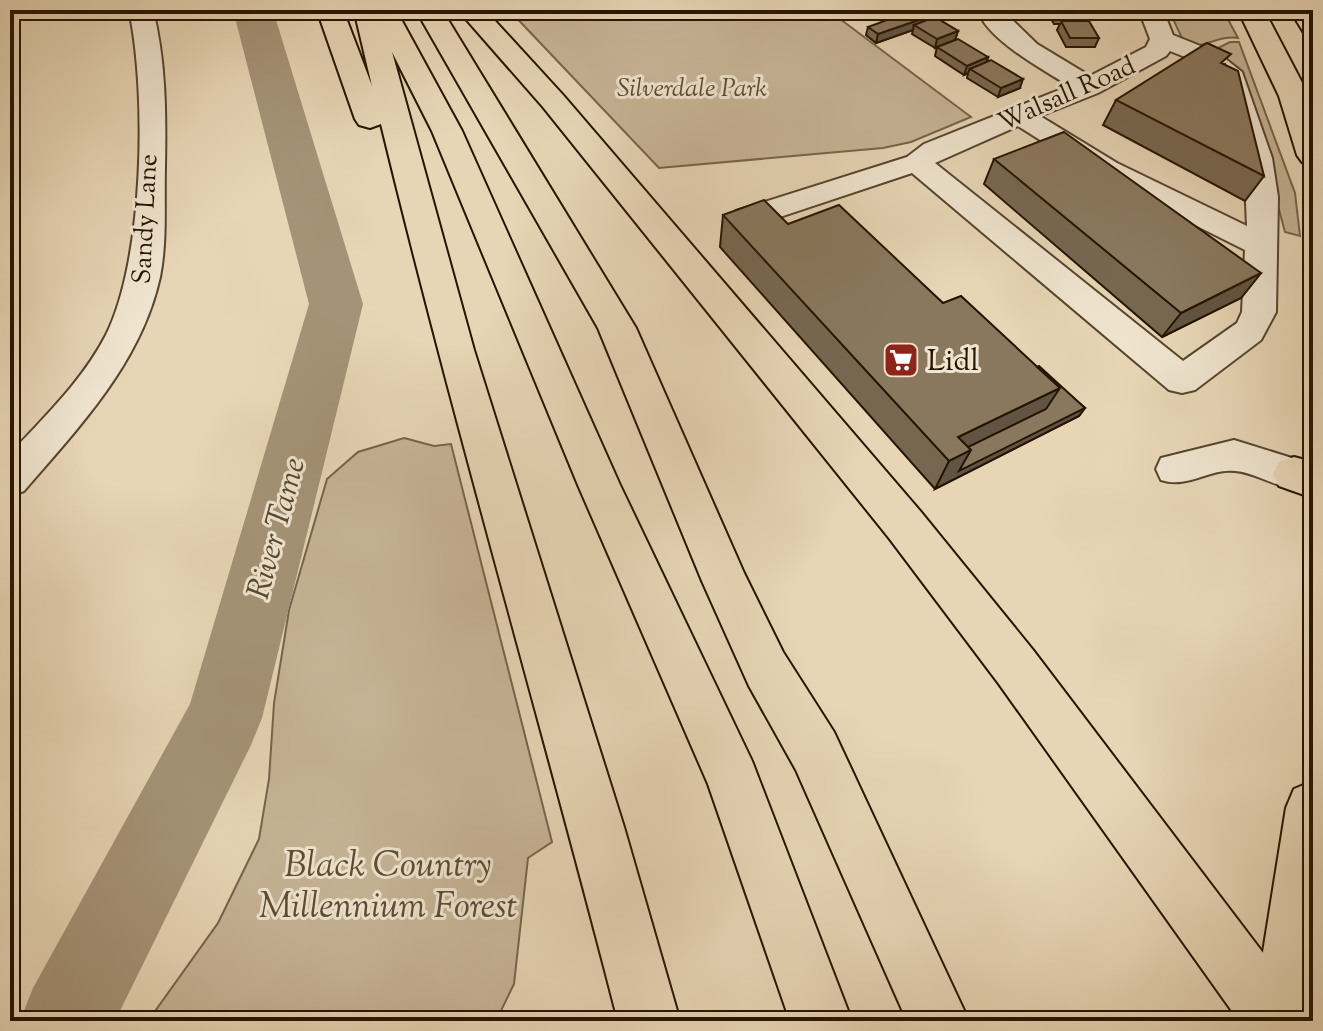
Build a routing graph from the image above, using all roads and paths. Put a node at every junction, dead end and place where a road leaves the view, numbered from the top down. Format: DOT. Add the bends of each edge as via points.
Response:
graph roads {
  1 [pos="141,10"];
  2 [pos="330,10"];
  3 [pos="367,10"];
  4 [pos="383,10"];
  5 [pos="429,10"];
  6 [pos="471,10"];
  7 [pos="990,10"];
  8 [pos="1151,10"];
  9 [pos="1251,10"];
  10 [pos="1303,10"];
  11 [pos="1313,27"];
  12 [pos="1162,39"];
  13 [pos="1089,87"];
  14 [pos="1020,115"];
  15 [pos="1313,155"];
  16 [pos="925,157"];
  17 [pos="747,218"];
  18 [pos="1261,245"];
  19 [pos="455,350"];
  20 [pos="1175,469"];
  21 [pos="1304,477"];
  22 [pos="10,480"];
  23 [pos="1313,808"];
  24 [pos="649,1021"];
  25 [pos="821,1021"];
  26 [pos="938,1021"];
  27 [pos="1276,1021"];
  28 [pos="1283,1021"];
  1 -- 22 [label="street, Sandy Lane" via="150,81 149,237 134,318 94,384"];
  2 -- 19 [label="main road"];
  3 -- 19 [label="main road"];
  4 -- 25 [label="main road" via="447,131 733,780"];
  5 -- 26 [label="main road" via="617,328 737,607 766,669 815,751"];
  6 -- 27 [label="main road" via="875,488 1016,667"];
  7 -- 13 [label="street" via="1028,49"];
  8 -- 12 [label="street, Walsall Road"];
  9 -- 15 [label="main road" via="1294,96"];
  10 -- 11 [label="main road"];
  12 -- 13 [label="street, Walsall Road" via="1157,51"];
  12 -- 18 [label="street" via="1229,72 1258,158"];
  13 -- 14 [label="street, Walsall Road"];
  14 -- 16 [label="street, Walsall Road"];
  14 -- 18 [label="street" via="1057,143"];
  16 -- 17 [label="street, Walsall Road"];
  16 -- 18 [label="street" via="1182,380 1249,331 1259,312"];
  19 -- 24 [label="main road"];
  20 -- 21 [label="street" via="1234,455"];
  23 -- 28 [label="main road"];
}
